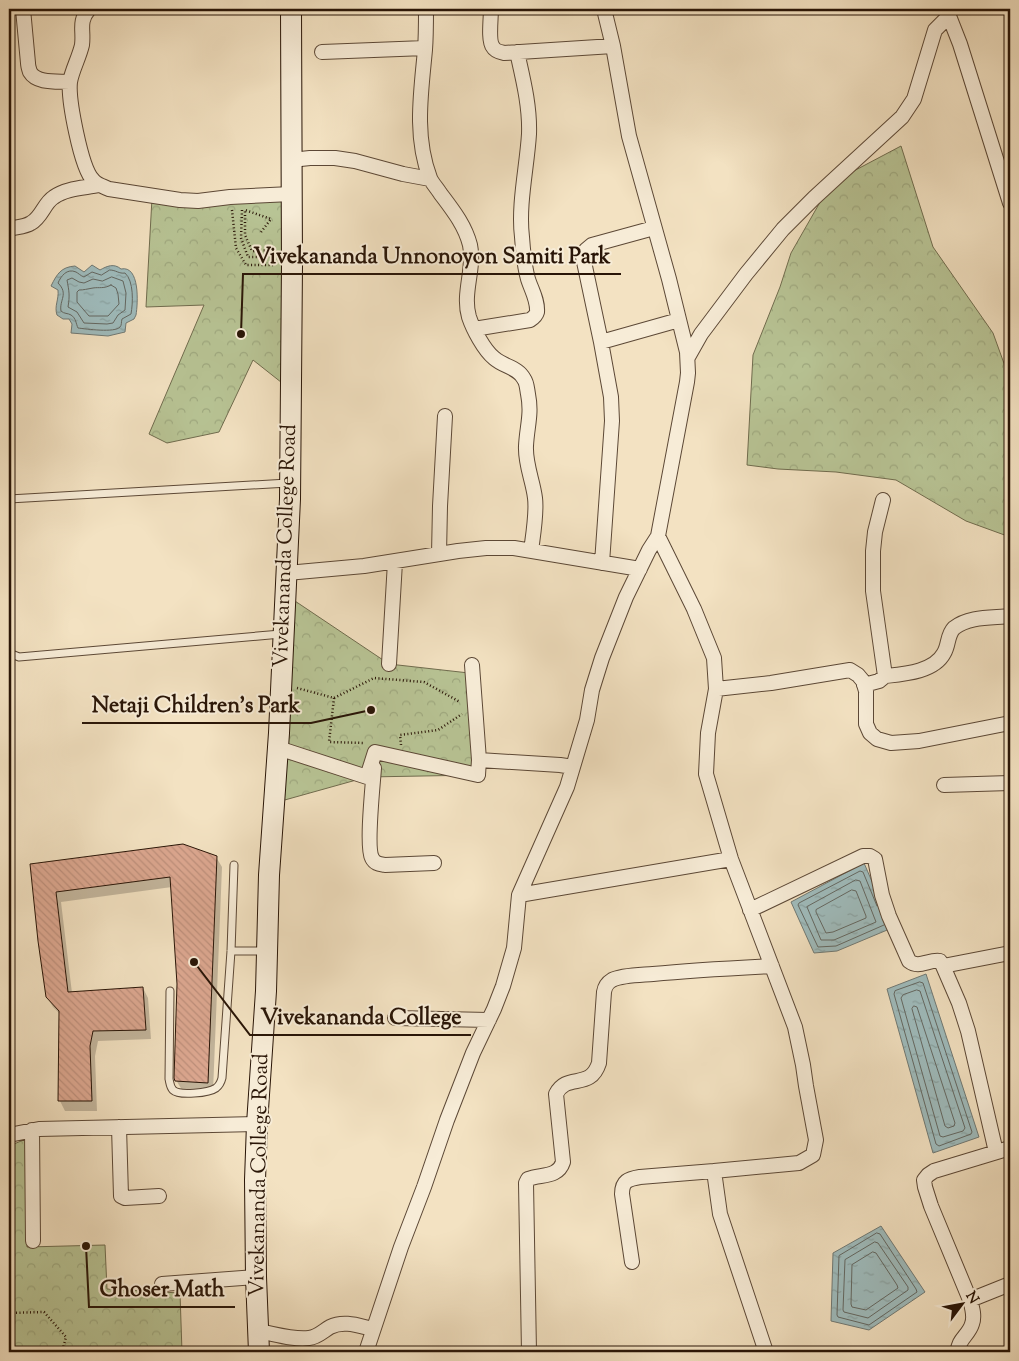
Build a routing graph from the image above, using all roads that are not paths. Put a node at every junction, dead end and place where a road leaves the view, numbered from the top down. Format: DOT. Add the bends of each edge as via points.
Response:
graph roads {
  1 [pos="23,9"];
  2 [pos="89,9"];
  3 [pos="292,9"];
  4 [pos="426,9"];
  5 [pos="491,9"];
  6 [pos="604,9"];
  7 [pos="949,13"];
  8 [pos="613,46"];
  9 [pos="425,48"];
  10 [pos="322,52"];
  11 [pos="516,52"];
  12 [pos="70,82"];
  13 [pos="291,160"];
  14 [pos="430,179"];
  15 [pos="99,185"];
  16 [pos="291,194"];
  17 [pos="1010,203"];
  18 [pos="654,228"];
  19 [pos="9,229"];
  20 [pos="679,320"];
  21 [pos="474,329"];
  22 [pos="601,342"];
  23 [pos="688,357"];
  24 [pos="445,416"];
  25 [pos="290,483"];
  26 [pos="9,499"];
  27 [pos="883,500"];
  28 [pos="658,536"];
  29 [pos="531,551"];
  30 [pos="439,554"];
  31 [pos="395,562"];
  32 [pos="602,563"];
  33 [pos="640,569"];
  34 [pos="287,574"];
  35 [pos="1010,616"];
  36 [pos="284,634"];
  37 [pos="9,653"];
  38 [pos="389,664"];
  39 [pos="472,665"];
  40 [pos="885,676"];
  41 [pos="864,685"];
  42 [pos="716,689"];
  43 [pos="1010,723"];
  44 [pos="373,747"];
  45 [pos="278,748"];
  46 [pos="479,760"];
  47 [pos="573,767"];
  48 [pos="1010,784"];
  49 [pos="944,786"];
  50 [pos="731,859"];
  51 [pos="434,863"];
  52 [pos="234,865"];
  53 [pos="519,895"];
  54 [pos="750,910"];
  55 [pos="231,951"];
  56 [pos="267,951"];
  57 [pos="1010,953"];
  58 [pos="772,966"];
  59 [pos="943,966"];
  60 [pos="170,991"];
  61 [pos="395,1018"];
  62 [pos="488,1020"];
  63 [pos="257,1124"];
  64 [pos="120,1127"];
  65 [pos="32,1130"];
  66 [pos="9,1135"];
  67 [pos="1010,1148"];
  68 [pos="996,1152"];
  69 [pos="714,1171"];
  70 [pos="159,1196"];
  71 [pos="33,1241"];
  72 [pos="632,1262"];
  73 [pos="256,1278"];
  74 [pos="162,1284"];
  75 [pos="1010,1284"];
  76 [pos="970,1300"];
  77 [pos="373,1329"];
  78 [pos="258,1331"];
  79 [pos="259,1352"];
  80 [pos="366,1352"];
  81 [pos="528,1352"];
  82 [pos="766,1352"];
  83 [pos="958,1352"];
  1 -- 12 [label="street" via="30,72 44,81"];
  2 -- 12 [label="street" via="84,15 80,56"];
  3 -- 13 [label="street, Vivekananda College Road"];
  4 -- 9 [label="street"];
  5 -- 11 [label="street" via="492,47 498,52"];
  6 -- 8 [label="street"];
  7 -- 17 [label="street"];
  7 -- 23 [label="street" via="935,30 908,109 783,229 701,334"];
  8 -- 11 [label="street"];
  8 -- 18 [label="street" via="629,136"];
  9 -- 10 [label="street"];
  9 -- 14 [label="street" via="421,144"];
  11 -- 21 [label="street" via="525,86 529,132 521,233 524,262 537,312 530,320"];
  12 -- 15 [label="street" via="74,128 87,169"];
  13 -- 14 [label="street" via="335,158"];
  13 -- 16 [label="street, Vivekananda College Road"];
  14 -- 21 [label="street" via="466,231 471,266 468,315"];
  15 -- 16 [label="street" via="198,201"];
  15 -- 19 [label="street" via="56,195 30,224"];
  16 -- 25 [label="street, Vivekananda College Road" via="287,261"];
  18 -- 20 [label="street"];
  18 -- 22 [label="street" via="592,245 586,250 584,266"];
  20 -- 22 [label="street"];
  20 -- 23 [label="street"];
  21 -- 29 [label="street" via="494,358 520,372 526,381 530,402 527,462 536,501"];
  22 -- 32 [label="street" via="612,421"];
  23 -- 28 [label="street" via="688,373"];
  24 -- 30 [label="street"];
  25 -- 26 [label="lane"];
  25 -- 34 [label="street, Vivekananda College Road"];
  27 -- 40 [label="street" via="875,532 873,591"];
  28 -- 33 [label="street"];
  28 -- 42 [label="street" via="714,658"];
  29 -- 30 [label="street" via="486,548"];
  29 -- 32 [label="street"];
  30 -- 31 [label="street"];
  31 -- 34 [label="street"];
  31 -- 38 [label="street"];
  32 -- 33 [label="street"];
  33 -- 47 [label="street" via="602,658"];
  34 -- 36 [label="street, Vivekananda College Road"];
  35 -- 40 [label="street" via="962,623 953,629 944,653 934,664 915,672"];
  36 -- 37 [label="lane" via="19,656"];
  36 -- 45 [label="street, Vivekananda College Road"];
  39 -- 46 [label="street"];
  40 -- 41 [label="street" via="883,680"];
  41 -- 42 [label="street" via="850,670"];
  41 -- 43 [label="street" via="866,724 870,733 891,743 919,741"];
  42 -- 50 [label="street" via="708,732 706,774"];
  44 -- 45 [label="street" via="368,777"];
  44 -- 46 [label="street" via="402,758 478,775"];
  44 -- 51 [label="street" via="370,830 373,860 385,865"];
  45 -- 56 [label="street, Vivekananda College Road"];
  46 -- 47 [label="street"];
  47 -- 53 [label="street" via="558,810"];
  48 -- 49 [label="street"];
  50 -- 53 [label="street"];
  50 -- 54 [label="street"];
  52 -- 55 [label="lane"];
  53 -- 62 [label="street" via="514,948 503,986"];
  54 -- 58 [label="street"];
  54 -- 59 [label="street" via="863,856 870,856 875,859 882,895 909,962 920,965 935,960"];
  55 -- 56 [label="lane"];
  55 -- 60 [label="lane" via="222,1078 215,1089 180,1094 170,1086"];
  56 -- 63 [label="street, Vivekananda College Road"];
  57 -- 59 [label="street"];
  58 -- 69 [label="street" via="795,1027 816,1140 813,1155 799,1163"];
  58 -- 81 [label="street" via="648,974 617,978 606,985 596,1072 589,1078 566,1084 556,1094 561,1167 550,1174 534,1176 526,1183"];
  59 -- 68 [label="street" via="968,1031"];
  61 -- 62 [label="street"];
  62 -- 77 [label="street" via="447,1120"];
  63 -- 64 [label="street"];
  63 -- 73 [label="street, Vivekananda College Road"];
  64 -- 65 [label="street"];
  64 -- 70 [label="street" via="122,1196"];
  65 -- 66 [label="street"];
  65 -- 71 [label="street"];
  67 -- 68 [label="street"];
  68 -- 76 [label="street" via="934,1171 924,1180 931,1206"];
  69 -- 72 [label="street" via="640,1177 625,1182 622,1194"];
  69 -- 82 [label="street" via="720,1214"];
  73 -- 74 [label="street"];
  73 -- 78 [label="street, Vivekananda College Road"];
  75 -- 76 [label="street"];
  76 -- 83 [label="street" via="973,1324 960,1341"];
  77 -- 78 [label="street" via="340,1324 312,1338"];
  77 -- 80 [label="street"];
  78 -- 79 [label="street, Vivekananda College Road"];
}
